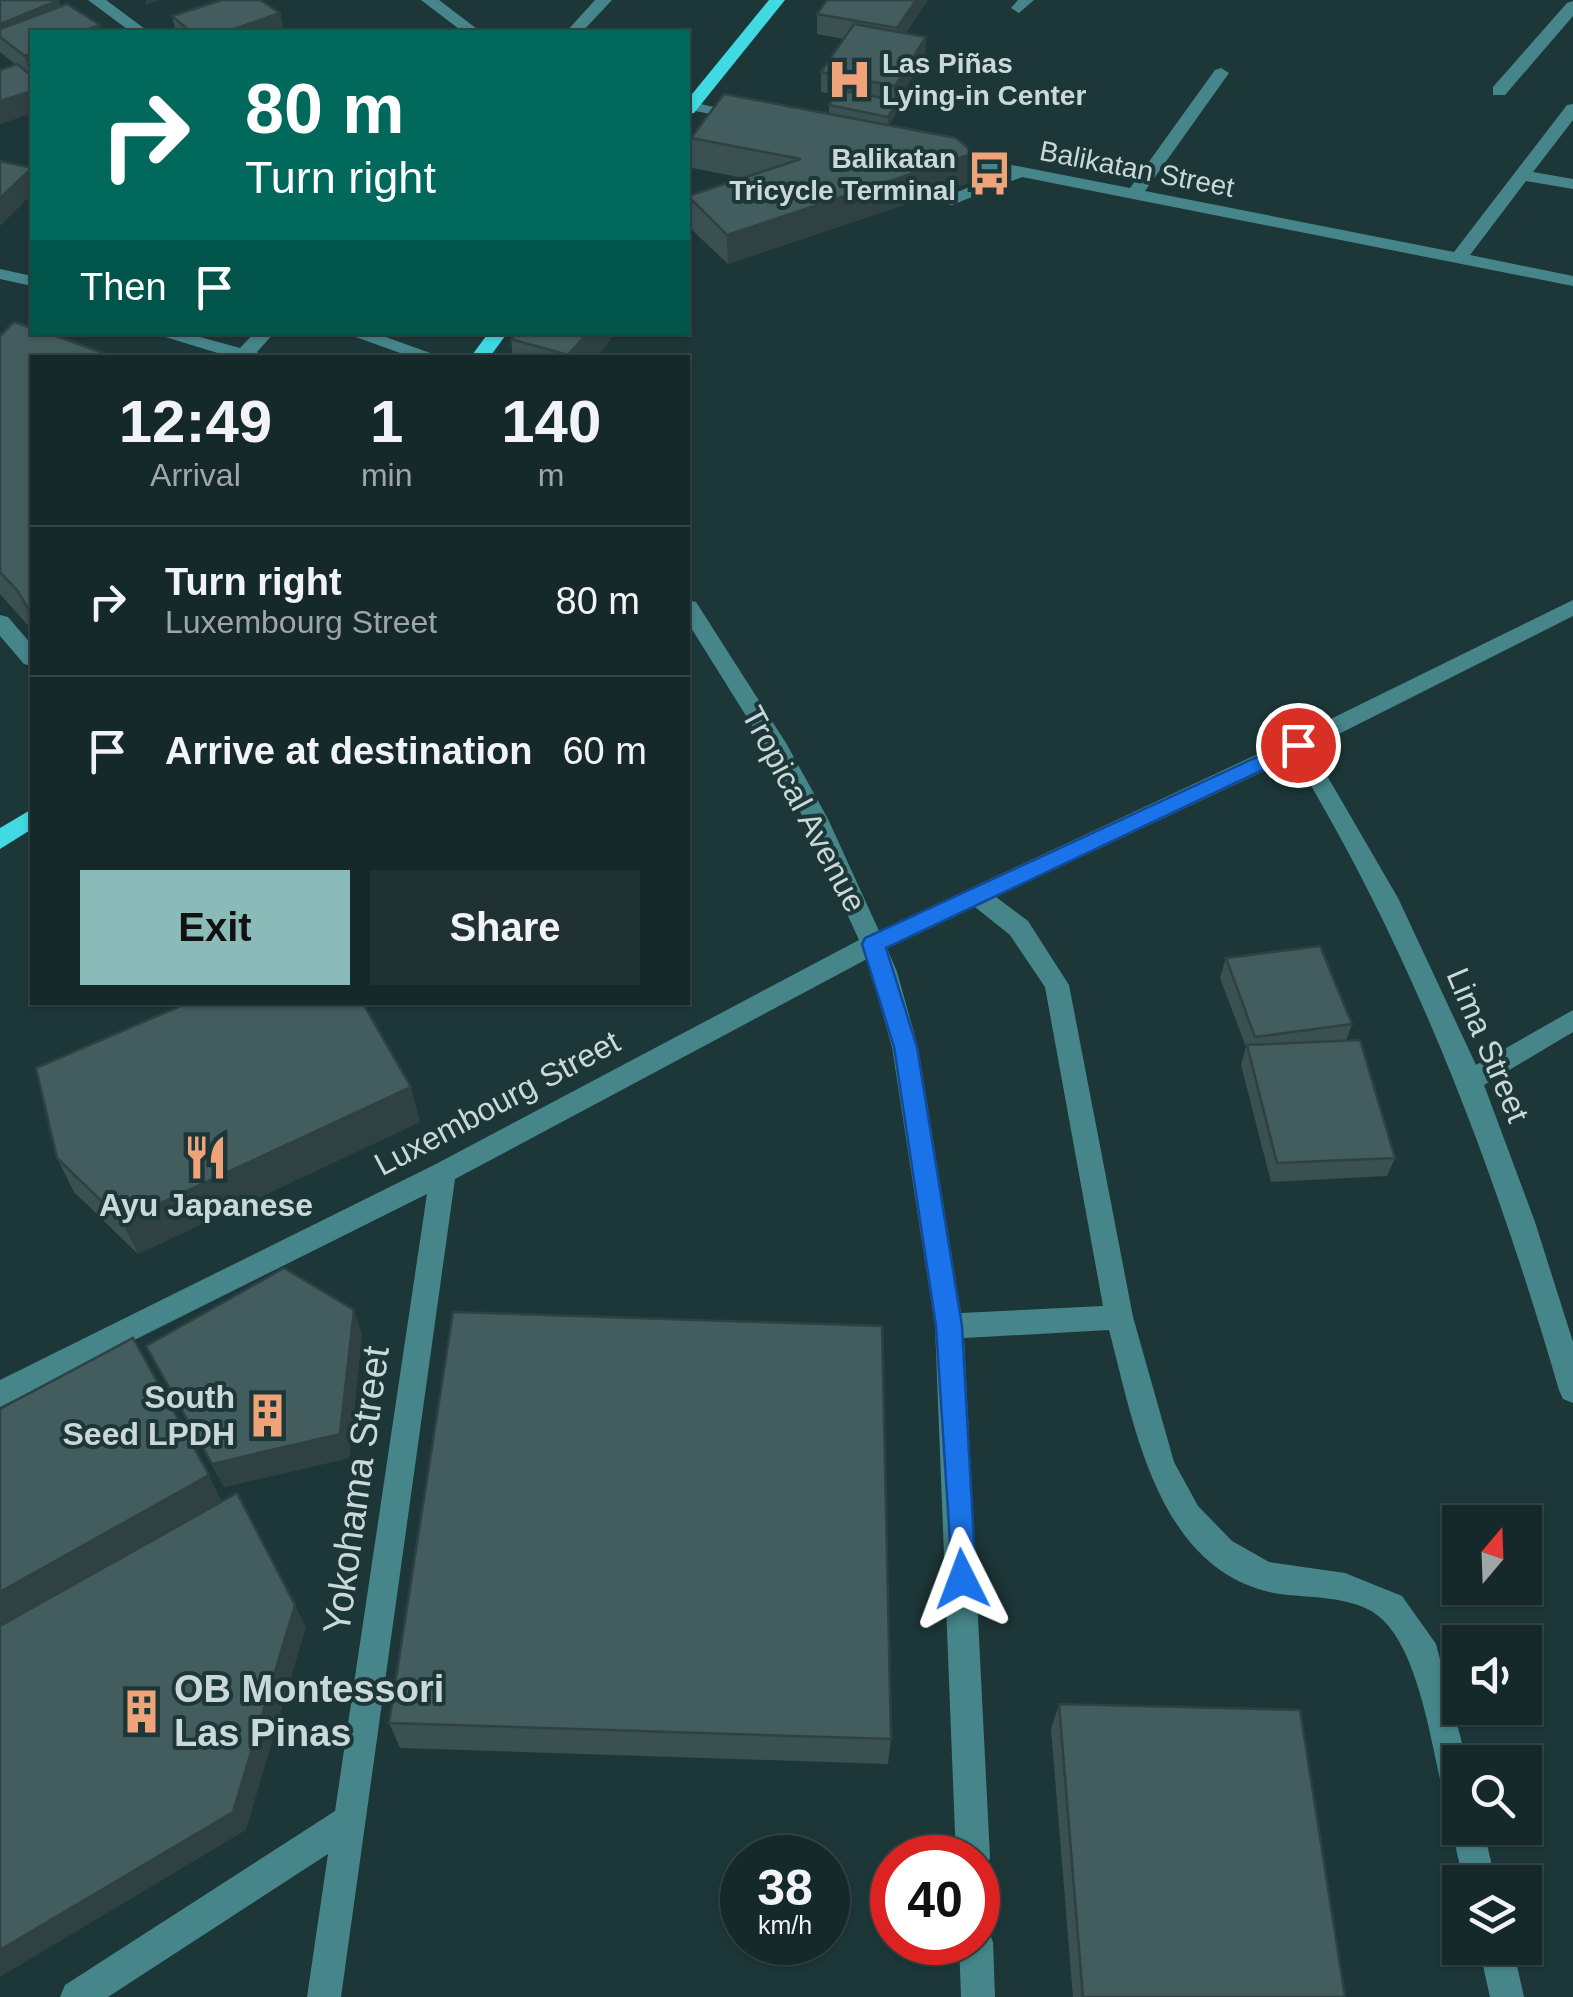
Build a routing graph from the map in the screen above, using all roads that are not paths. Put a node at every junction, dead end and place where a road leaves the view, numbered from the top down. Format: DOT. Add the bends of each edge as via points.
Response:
graph roads {
  1 [pos="96,0"];
  2 [pos="428,0"];
  3 [pos="604,0"];
  4 [pos="777,0"];
  5 [pos="1573,6"];
  6 [pos="138,30"];
  7 [pos="470,30"];
  8 [pos="576,30"];
  9 [pos="1221,74"];
  10 [pos="1500,91"];
  11 [pos="690,106"];
  12 [pos="690,107"];
  13 [pos="1573,109"];
  14 [pos="768,121"];
  15 [pos="924,153"];
  16 [pos="1018,172"];
  17 [pos="1520,174"];
  18 [pos="1573,184"];
  19 [pos="1132,196"];
  20 [pos="946,201"];
  21 [pos="1458,259"];
  22 [pos="0,274"];
  23 [pos="1573,281"];
  24 [pos="30,282"];
  25 [pos="170,335"];
  26 [pos="361,335"];
  27 [pos="497,335"];
  28 [pos="247,355"];
  29 [pos="425,355"];
  30 [pos="481,355"];
  31 [pos="1573,607"];
  32 [pos="690,609"];
  33 [pos="0,622"];
  34 [pos="30,657"];
  35 [pos="1298,745"];
  36 [pos="977,896"];
  37 [pos="873,944"];
  38 [pos="1573,1020"];
  39 [pos="1471,1080"];
  40 [pos="443,1172"];
  41 [pos="1119,1317"];
  42 [pos="949,1326"];
  43 [pos="1573,1390"];
  44 [pos="0,1394"];
  45 [pos="1447,1745"];
  46 [pos="348,1821"];
  47 [pos="972,1835"];
  48 [pos="977,1965"];
  49 [pos="1500,1965"];
  50 [pos="78,1997"];
  51 [pos="324,1997"];
  52 [pos="978,1997"];
  53 [pos="1507,1997"];
  1 -- 6 [label="street"];
  2 -- 7 [label="street"];
  3 -- 8 [label="street"];
  4 -- 11 [label="main road"];
  5 -- 10 [label="street"];
  9 -- 19 [label="street"];
  12 -- 14 [label="street"];
  13 -- 17 [label="street"];
  15 -- 16 [label="street, Balikatan Street"];
  16 -- 19 [label="street, Balikatan Street"];
  16 -- 20 [label="street"];
  17 -- 18 [label="street"];
  17 -- 21 [label="street"];
  19 -- 21 [label="street, Balikatan Street"];
  21 -- 23 [label="street, Balikatan Street"];
  22 -- 24 [label="street"];
  25 -- 28 [label="street"];
  26 -- 29 [label="street"];
  27 -- 30 [label="main road"];
  31 -- 35 [label="street, Luxembourg Street"];
  32 -- 37 [label="street, Tropical Avenue" via="775,743"];
  33 -- 34 [label="street"];
  35 -- 36 [label="street, Luxembourg Street"];
  35 -- 39 [label="street, Lima Street" via="1369,864"];
  36 -- 37 [label="street, Luxembourg Street"];
  36 -- 41 [label="street" via="1019,928 1058,985"];
  37 -- 40 [label="street, Luxembourg Street"];
  37 -- 42 [label="street, Tropical Avenue" via="905,1047"];
  38 -- 39 [label="street"];
  39 -- 43 [label="street, Lima Street" via="1530,1237"];
  40 -- 44 [label="street, Luxembourg Street"];
  40 -- 46 [label="street, Yokohama Street"];
  41 -- 42 [label="street"];
  41 -- 45 [label="street" via="1160,1465 1187,1516 1221,1552 1265,1576 1345,1588 1391,1606 1420,1644"];
  42 -- 47 [label="street, Tropical Avenue"];
  46 -- 50 [label="street"];
  46 -- 51 [label="street, Yokohama Street"];
  48 -- 52 [label="street"];
  49 -- 53 [label="street"];
}
